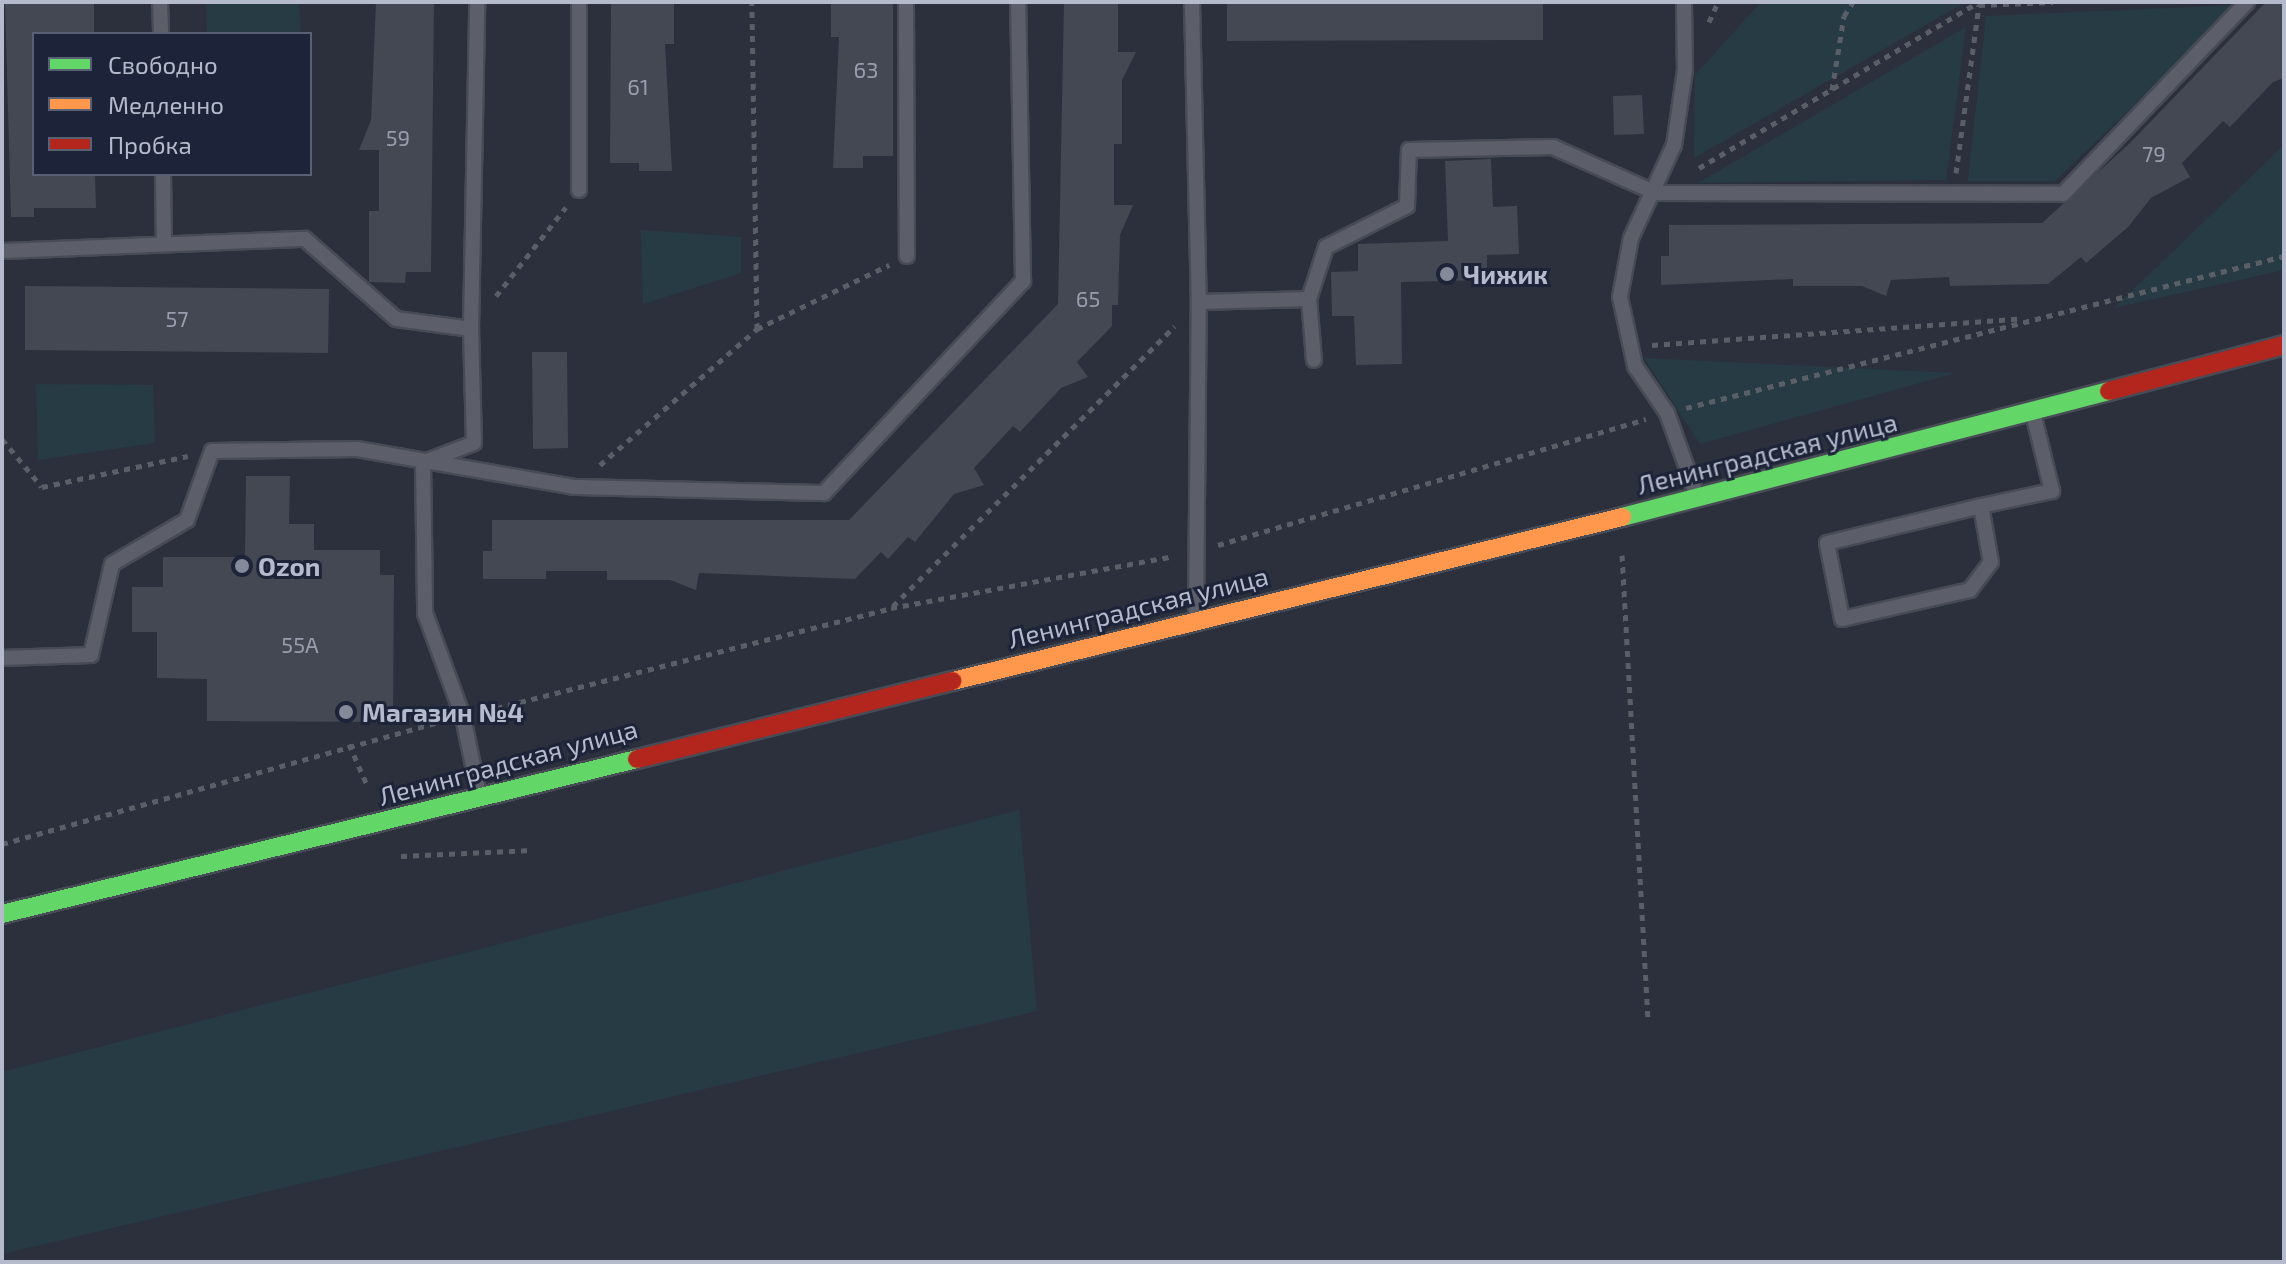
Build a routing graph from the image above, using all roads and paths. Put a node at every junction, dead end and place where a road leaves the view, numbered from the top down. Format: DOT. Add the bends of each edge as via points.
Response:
graph roads {
  1 [pos="160,2"];
  2 [pos="477,2"];
  3 [pos="579,2"];
  4 [pos="752,2"];
  5 [pos="906,2"];
  6 [pos="1018,2"];
  7 [pos="1192,2"];
  8 [pos="1684,2"];
  9 [pos="1853,2"];
  10 [pos="2053,2"];
  11 [pos="2247,2"];
  12 [pos="1979,3"];
  13 [pos="161,32"];
  14 [pos="1832,91"];
  15 [pos="1696,170"];
  16 [pos="163,176"];
  17 [pos="579,190"];
  18 [pos="1656,193"];
  19 [pos="1953,194"];
  20 [pos="164,244"];
  21 [pos="2,251"];
  22 [pos="907,256"];
  23 [pos="2284,256"];
  24 [pos="1309,299"];
  25 [pos="1199,302"];
  26 [pos="2033,318"];
  27 [pos="471,329"];
  28 [pos="757,329"];
  29 [pos="2284,345"];
  30 [pos="1631,346"];
  31 [pos="1314,360"];
  32 [pos="1667,413"];
  33 [pos="2033,413"];
  34 [pos="2,439"];
  35 [pos="212,451"];
  36 [pos="423,462"];
  37 [pos="574,487"];
  38 [pos="1697,496"];
  39 [pos="1981,506"];
  40 [pos="1620,518"];
  41 [pos="1193,553"];
  42 [pos="891,608"];
  43 [pos="1196,619"];
  44 [pos="2,658"];
  45 [pos="463,717"];
  46 [pos="480,795"];
  47 [pos="2,844"];
  48 [pos="2,914"];
  49 [pos="1648,1021"];
  1 -- 13 [label="lane"];
  2 -- 27 [label="lane"];
  3 -- 17 [label="lane"];
  4 -- 28 [label="path"];
  5 -- 22 [label="lane"];
  6 -- 37 [label="lane" via="1023,281 824,493"];
  7 -- 25 [label="lane"];
  8 -- 18 [label="lane" via="1685,70 1674,145"];
  9 -- 14 [label="path" via="1844,16"];
  10 -- 12 [label="path"];
  11 -- 19 [label="lane" via="2063,194"];
  12 -- 14 [label="path"];
  12 -- 19 [label="path"];
  14 -- 15 [label="path"];
  16 -- 20 [label="lane"];
  17 -- 27 [label="path"];
  18 -- 19 [label="lane"];
  18 -- 24 [label="lane" via="1553,147 1409,150 1407,206 1326,247"];
  18 -- 30 [label="lane" via="1631,238 1620,297"];
  20 -- 21 [label="lane"];
  20 -- 27 [label="lane" via="305,239 396,319"];
  22 -- 28 [label="path"];
  23 -- 26 [label="path"];
  24 -- 25 [label="lane"];
  24 -- 31 [label="lane"];
  25 -- 41 [label="lane"];
  25 -- 42 [label="path"];
  26 -- 30 [label="path"];
  26 -- 32 [label="path"];
  27 -- 36 [label="lane" via="474,443"];
  28 -- 37 [label="path"];
  29 -- 33 [label="street, Ленинградская улица"];
  30 -- 32 [label="lane" via="1635,366"];
  32 -- 38 [label="lane"];
  32 -- 41 [label="path"];
  33 -- 38 [label="street, Ленинградская улица"];
  33 -- 39 [label="lane" via="2052,491"];
  34 -- 35 [label="path" via="42,487"];
  35 -- 36 [label="lane" via="357,449"];
  35 -- 44 [label="lane" via="187,520 112,564 91,655"];
  36 -- 37 [label="lane"];
  36 -- 45 [label="lane" via="425,613"];
  38 -- 40 [label="street, Ленинградская улица"];
  39 -- 39 [label="lane" via="1827,543 1842,619 1970,590 1991,562"];
  40 -- 43 [label="street, Ленинградская улица"];
  40 -- 49 [label="path"];
  41 -- 42 [label="path"];
  41 -- 43 [label="lane"];
  42 -- 45 [label="path"];
  43 -- 46 [label="street, Ленинградская улица"];
  45 -- 46 [label="lane"];
  45 -- 47 [label="path" via="349,744"];
  46 -- 48 [label="street, Ленинградская улица"];
}
